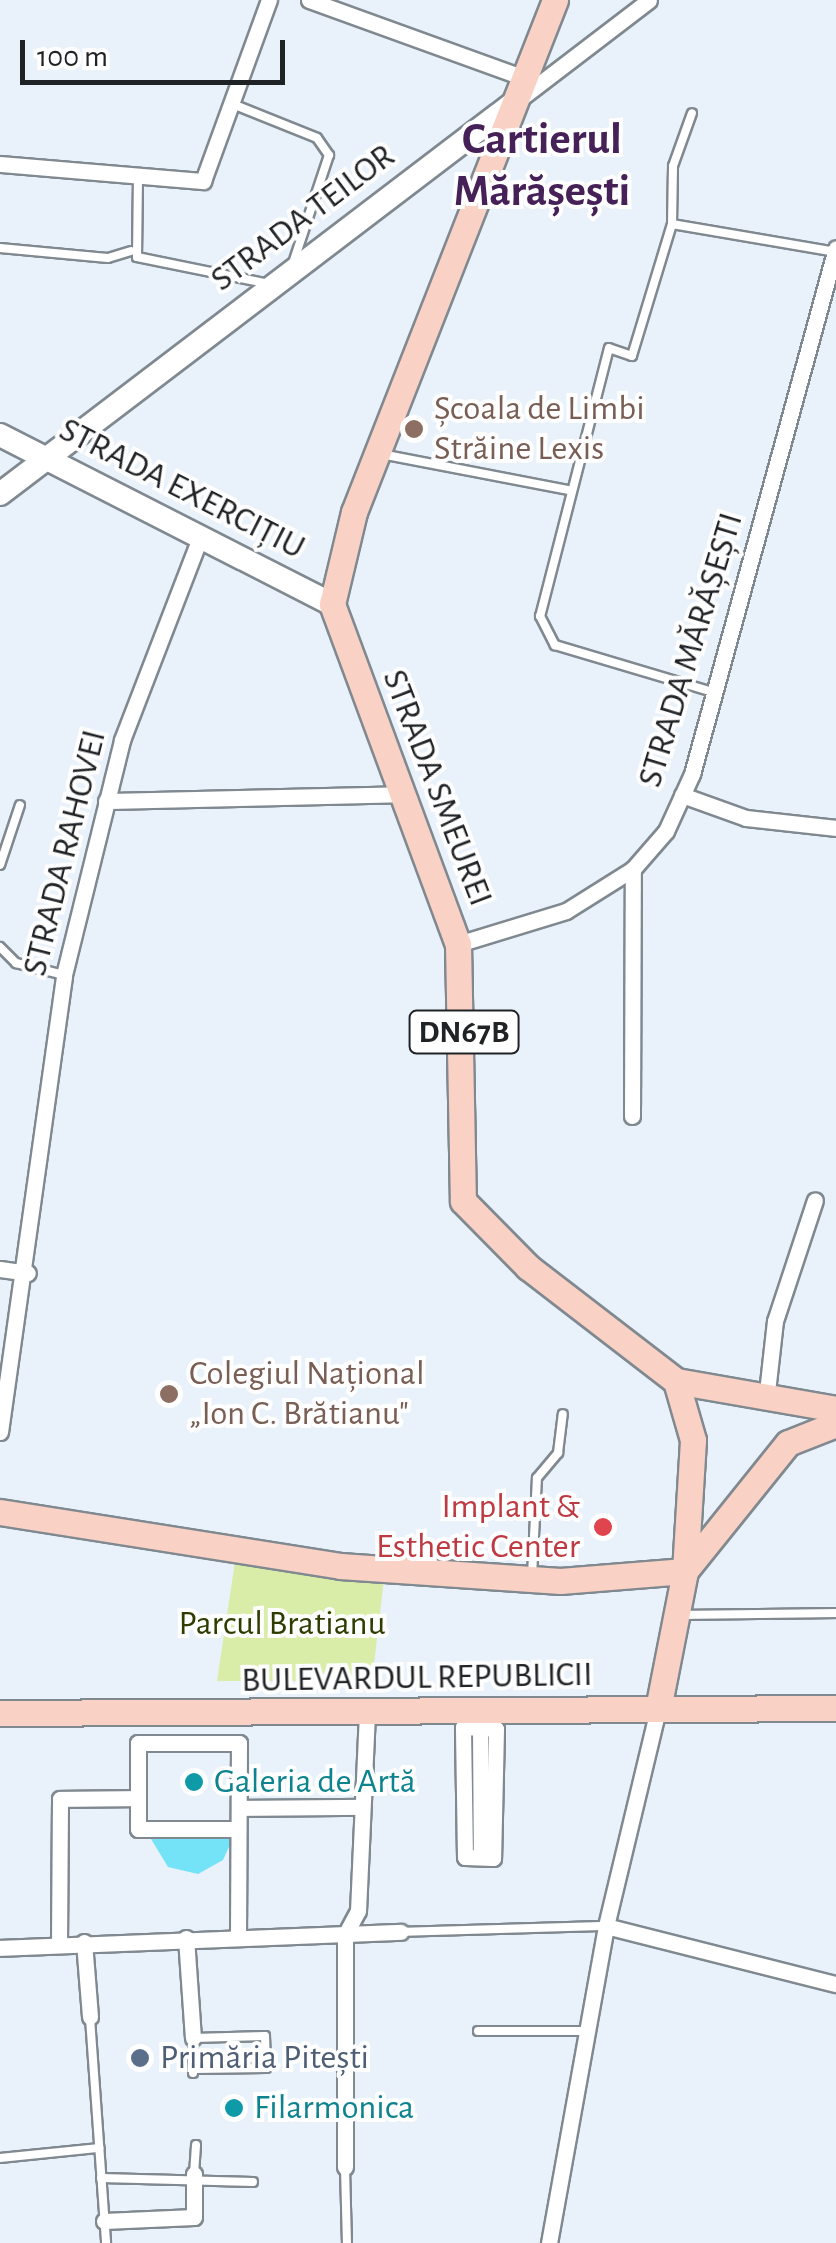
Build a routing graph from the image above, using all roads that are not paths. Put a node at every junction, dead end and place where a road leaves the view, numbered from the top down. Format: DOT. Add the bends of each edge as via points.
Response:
graph roads {
  1 [pos="269,0"];
  2 [pos="309,0"];
  3 [pos="555,0"];
  4 [pos="648,0"];
  5 [pos="525,78"];
  6 [pos="515,102"];
  7 [pos="236,105"];
  8 [pos="692,113"];
  9 [pos="0,164"];
  10 [pos="138,176"];
  11 [pos="672,224"];
  12 [pos="0,248"];
  13 [pos="836,250"];
  14 [pos="131,252"];
  15 [pos="282,277"];
  16 [pos="0,435"];
  17 [pos="378,453"];
  18 [pos="46,458"];
  19 [pos="568,490"];
  20 [pos="0,494"];
  21 [pos="200,538"];
  22 [pos="332,604"];
  23 [pos="714,693"];
  24 [pos="404,794"];
  25 [pos="682,795"];
  26 [pos="106,801"];
  27 [pos="20,804"];
  28 [pos="836,828"];
  29 [pos="0,865"];
  30 [pos="633,869"];
  31 [pos="458,944"];
  32 [pos="0,946"];
  33 [pos="64,974"];
  34 [pos="632,1116"];
  35 [pos="815,1200"];
  36 [pos="0,1268"];
  37 [pos="28,1273"];
  38 [pos="676,1381"];
  39 [pos="766,1401"];
  40 [pos="836,1409"];
  41 [pos="563,1414"];
  42 [pos="836,1424"];
  43 [pos="0,1432"];
  44 [pos="0,1512"];
  45 [pos="685,1571"];
  46 [pos="532,1579"];
  47 [pos="836,1613"];
  48 [pos="676,1616"];
  49 [pos="836,1708"];
  50 [pos="658,1709"];
  51 [pos="0,1714"];
  52 [pos="367,1714"];
  53 [pos="138,1798"];
  54 [pos="238,1808"];
  55 [pos="362,1808"];
  56 [pos="238,1829"];
  57 [pos="481,1857"];
  58 [pos="606,1926"];
  59 [pos="401,1932"];
  60 [pos="345,1935"];
  61 [pos="238,1936"];
  62 [pos="186,1938"];
  63 [pos="84,1942"];
  64 [pos="58,1944"];
  65 [pos="0,1948"];
  66 [pos="836,1984"];
  67 [pos="90,2017"];
  68 [pos="478,2031"];
  69 [pos="588,2031"];
  70 [pos="193,2038"];
  71 [pos="196,2145"];
  72 [pos="98,2148"];
  73 [pos="0,2158"];
  74 [pos="345,2167"];
  75 [pos="194,2174"];
  76 [pos="101,2178"];
  77 [pos="253,2182"];
  78 [pos="104,2220"];
  79 [pos="106,2243"];
  80 [pos="347,2243"];
  81 [pos="549,2243"];
  1 -- 7 [label="street"];
  2 -- 5 [label="street"];
  3 -- 5 [label="main road, STRADA SMEUREI"];
  4 -- 6 [label="street, STRADA TEILOR"];
  5 -- 6 [label="main road, STRADA SMEUREI"];
  6 -- 15 [label="street, STRADA TEILOR"];
  6 -- 17 [label="main road, STRADA SMEUREI"];
  7 -- 10 [label="street" via="203,181"];
  7 -- 15 [label="lane" via="317,138 329,155"];
  8 -- 11 [label="lane" via="673,166"];
  9 -- 10 [label="street"];
  10 -- 14 [label="lane"];
  11 -- 13 [label="lane, STRADA MĂRĂȘEȘTI"];
  11 -- 19 [label="lane" via="632,356 609,348"];
  12 -- 14 [label="lane"];
  13 -- 23 [label="street, STRADA MĂRĂȘEȘTI"];
  14 -- 15 [label="lane"];
  15 -- 18 [label="street, STRADA TEILOR"];
  16 -- 18 [label="street, STRADA EXERCIȚIU"];
  17 -- 19 [label="lane"];
  17 -- 22 [label="main road, STRADA SMEUREI" via="338,559"];
  18 -- 20 [label="street, STRADA TEILOR"];
  18 -- 21 [label="street, STRADA EXERCIȚIU"];
  19 -- 23 [label="lane" via="542,633 575,653"];
  21 -- 22 [label="street, STRADA EXERCIȚIU"];
  21 -- 26 [label="street, STRADA RAHOVEI"];
  22 -- 24 [label="main road, STRADA SMEUREI / DN67B"];
  23 -- 25 [label="street, STRADA MĂRĂȘEȘTI"];
  24 -- 26 [label="street"];
  24 -- 31 [label="main road, STRADA SMEUREI / DN67B"];
  25 -- 28 [label="street" via="746,818"];
  25 -- 30 [label="street, STRADA MĂRĂȘEȘTI"];
  26 -- 33 [label="street, STRADA RAHOVEI"];
  27 -- 29 [label="lane"];
  30 -- 31 [label="street, STRADA MĂRĂȘEȘTI" via="566,911"];
  30 -- 34 [label="street"];
  31 -- 38 [label="main road, STRADA SMEUREI / DN67B" via="462,1202 528,1267"];
  32 -- 33 [label="lane" via="16,963"];
  33 -- 37 [label="street, STRADA RAHOVEI"];
  35 -- 39 [label="street" via="775,1321"];
  36 -- 37 [label="street"];
  37 -- 43 [label="street, STRADA RAHOVEI"];
  38 -- 39 [label="main road, STRADA SMEUREI"];
  38 -- 45 [label="main road" via="693,1424"];
  39 -- 40 [label="main road, STRADA SMEUREI"];
  41 -- 46 [label="lane" via="558,1453 537,1478"];
  42 -- 45 [label="main road" via="788,1442"];
  44 -- 46 [label="main road" via="340,1566"];
  45 -- 46 [label="main road"];
  45 -- 48 [label="main road"];
  47 -- 48 [label="lane"];
  48 -- 50 [label="main road"];
  49 -- 50 [label="main road, BULEVARDUL REPUBLICII"];
  50 -- 52 [label="main road, BULEVARDUL REPUBLICII"];
  50 -- 58 [label="street"];
  51 -- 52 [label="main road, BULEVARDUL REPUBLICII"];
  52 -- 55 [label="street"];
  53 -- 54 [label="street" via="138,1743 239,1743"];
  53 -- 56 [label="street" via="138,1829"];
  53 -- 64 [label="street" via="60,1798"];
  54 -- 55 [label="street"];
  54 -- 56 [label="street"];
  55 -- 60 [label="street" via="358,1911"];
  56 -- 61 [label="street"];
  57 -- 57 [label="street" via="493,1858 496,1728 463,1727 465,1857"];
  58 -- 59 [label="lane"];
  58 -- 66 [label="street"];
  58 -- 69 [label="street"];
  59 -- 60 [label="street"];
  60 -- 61 [label="street"];
  60 -- 74 [label="street"];
  61 -- 62 [label="street"];
  62 -- 63 [label="street"];
  62 -- 70 [label="street"];
  63 -- 64 [label="street"];
  63 -- 67 [label="street"];
  64 -- 65 [label="street"];
  67 -- 72 [label="lane"];
  68 -- 69 [label="lane"];
  69 -- 81 [label="street"];
  70 -- 70 [label="lane" via="193,2071 266,2068 265,2036"];
  71 -- 75 [label="lane"];
  72 -- 73 [label="lane"];
  72 -- 76 [label="lane"];
  74 -- 80 [label="lane"];
  75 -- 76 [label="lane"];
  75 -- 77 [label="lane"];
  75 -- 78 [label="street" via="194,2216"];
  76 -- 78 [label="lane"];
  78 -- 79 [label="lane"];
}
